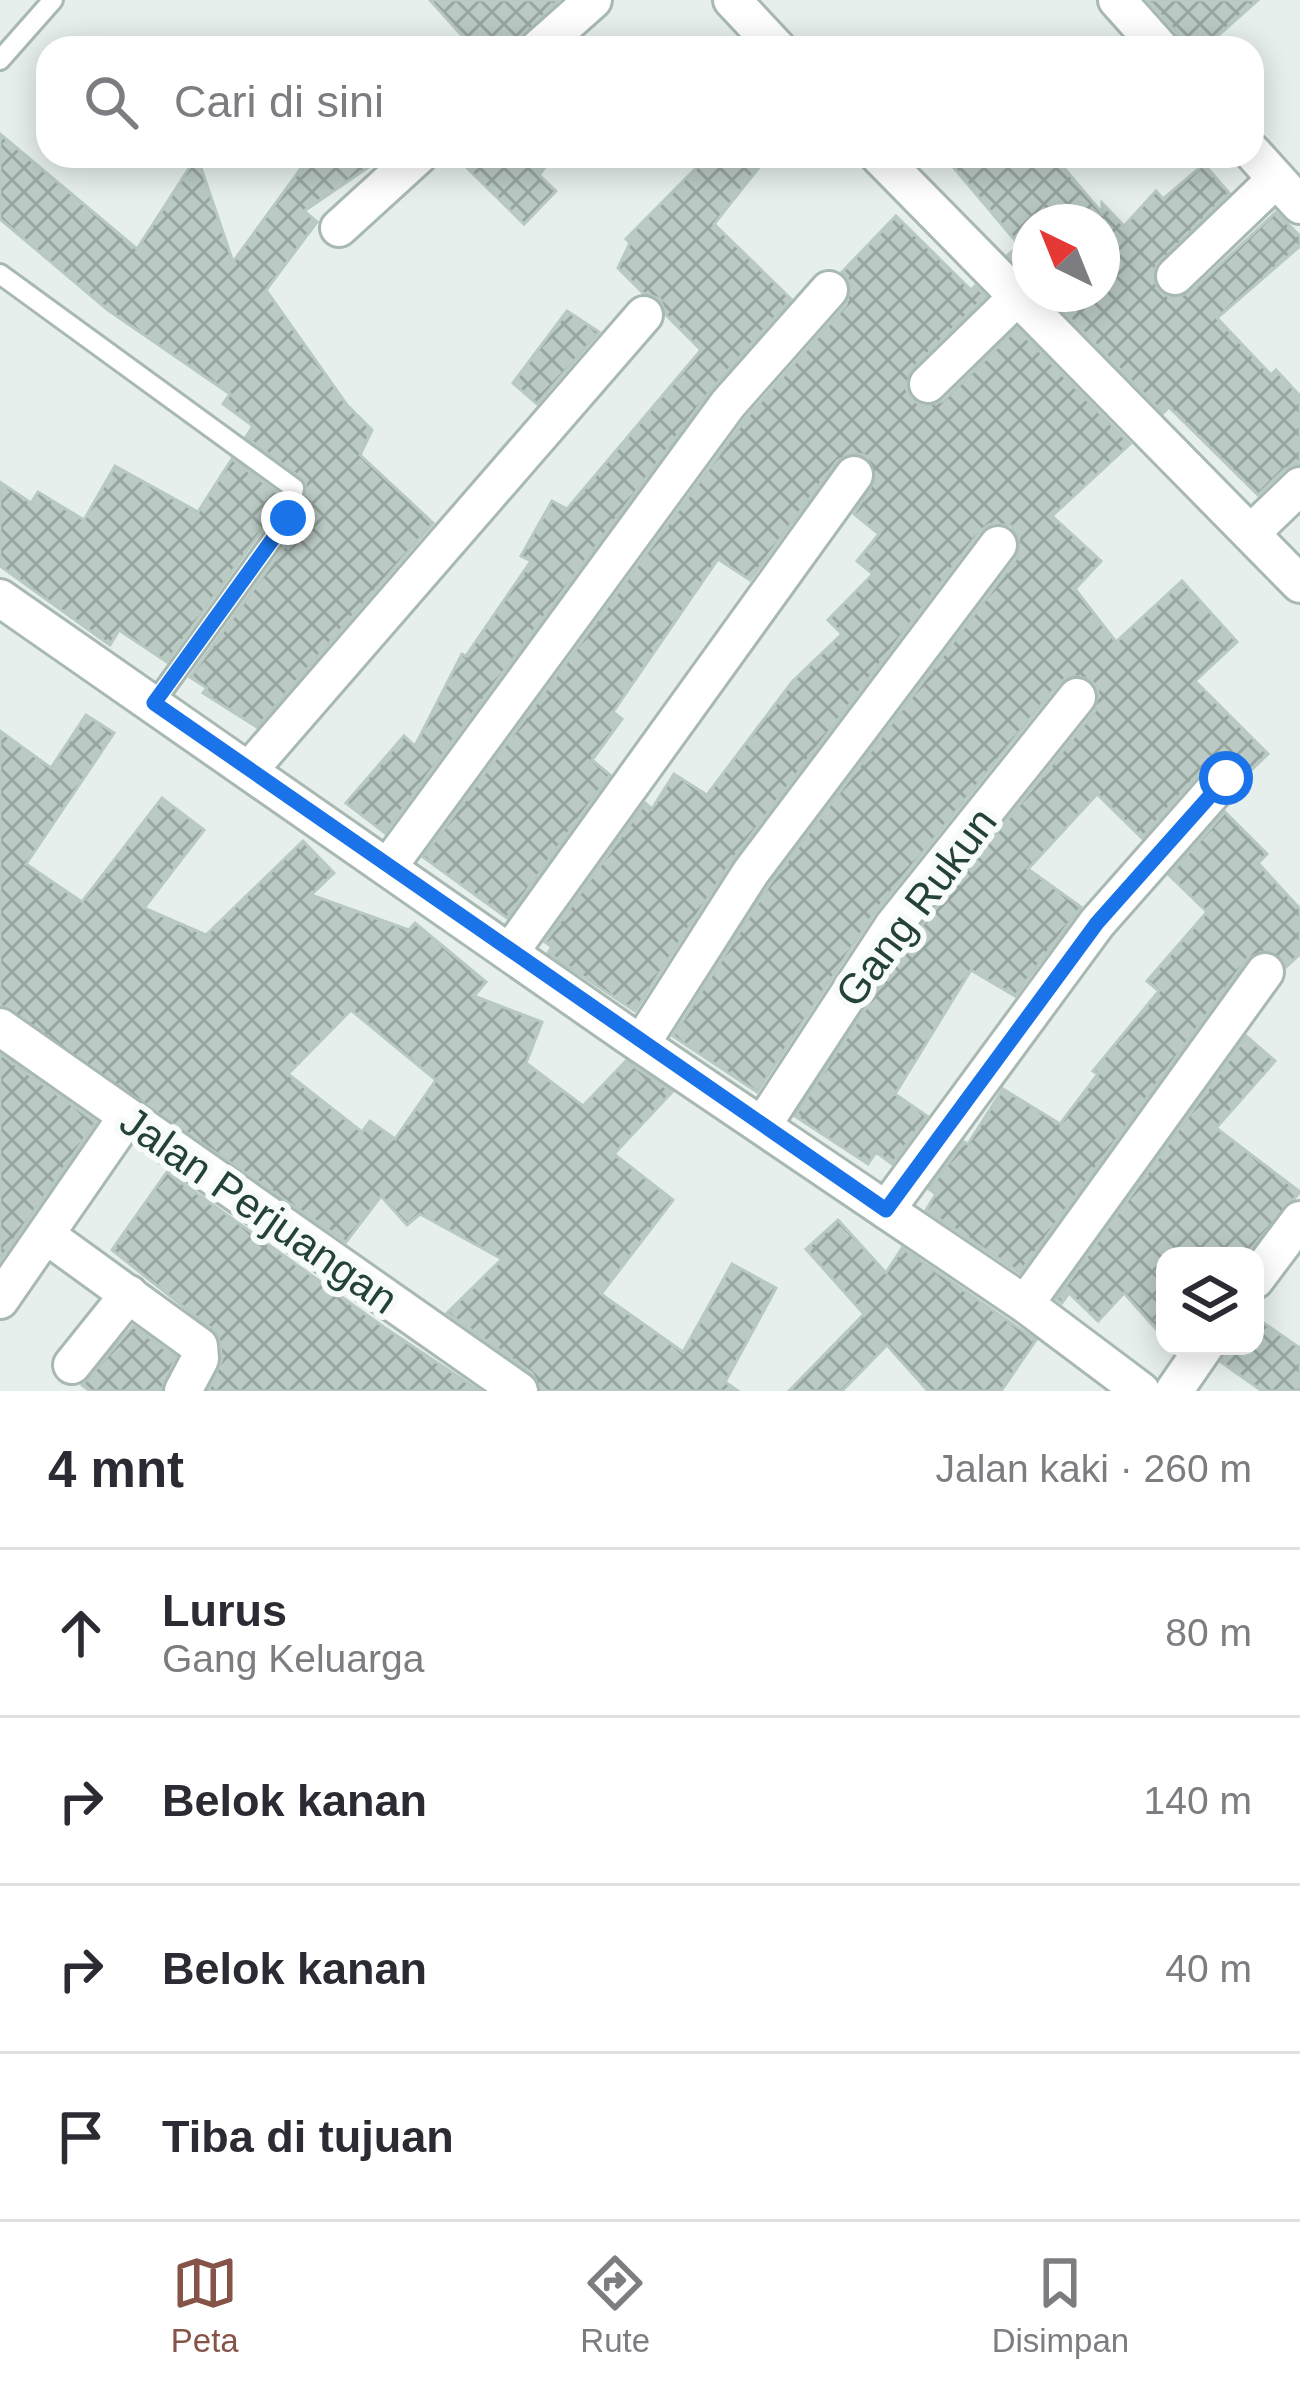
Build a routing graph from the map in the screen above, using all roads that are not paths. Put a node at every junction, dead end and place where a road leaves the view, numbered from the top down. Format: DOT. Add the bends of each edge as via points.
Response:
graph roads {
  1 [pos="52,0"];
  2 [pos="732,0"];
  3 [pos="1117,0"];
  4 [pos="578,5"];
  5 [pos="549,36"];
  6 [pos="766,36"];
  7 [pos="1149,36"];
  8 [pos="0,60"];
  9 [pos="405,168"];
  10 [pos="891,168"];
  11 [pos="1276,179"];
  12 [pos="339,228"];
  13 [pos="0,274"];
  14 [pos="1175,276"];
  15 [pos="830,290"];
  16 [pos="1012,292"];
  17 [pos="1012,302"];
  18 [pos="1032,312"];
  19 [pos="644,315"];
  20 [pos="928,384"];
  21 [pos="854,475"];
  22 [pos="1300,486"];
  23 [pos="1252,532"];
  24 [pos="998,545"];
  25 [pos="1300,584"];
  26 [pos="0,598"];
  27 [pos="1077,697"];
  28 [pos="154,703"];
  29 [pos="250,769"];
  30 [pos="1226,778"];
  31 [pos="388,867"];
  32 [pos="510,952"];
  33 [pos="1264,972"];
  34 [pos="0,1027"];
  35 [pos="641,1044"];
  36 [pos="126,1118"];
  37 [pos="764,1124"];
  38 [pos="886,1210"];
  39 [pos="1300,1220"];
  40 [pos="46,1235"];
  41 [pos="1264,1268"];
  42 [pos="129,1294"];
  43 [pos="0,1300"];
  44 [pos="1025,1304"];
  45 [pos="1199,1355"];
  46 [pos="72,1365"];
  47 [pos="183,1391"];
  48 [pos="519,1391"];
  49 [pos="1141,1391"];
  50 [pos="1174,1391"];
  1 -- 8 [label="lane"];
  2 -- 6 [label="street"];
  3 -- 7 [label="street"];
  4 -- 5 [label="street"];
  9 -- 12 [label="street"];
  10 -- 16 [label="street"];
  11 -- 14 [label="street"];
  13 -- 28 [label="lane" via="294,488 288,518"];
  15 -- 31 [label="street" via="728,404"];
  17 -- 20 [label="street"];
  18 -- 23 [label="street"];
  19 -- 29 [label="street"];
  21 -- 32 [label="street"];
  22 -- 23 [label="street"];
  23 -- 25 [label="street"];
  24 -- 35 [label="street" via="751,872"];
  26 -- 28 [label="street"];
  27 -- 37 [label="street, Gang Rukun" via="893,926"];
  28 -- 29 [label="street"];
  29 -- 31 [label="street"];
  30 -- 38 [label="street" via="1097,923"];
  31 -- 32 [label="street"];
  32 -- 35 [label="street"];
  33 -- 44 [label="street"];
  34 -- 36 [label="street, Jalan Perjuangan"];
  35 -- 37 [label="street"];
  36 -- 40 [label="street"];
  36 -- 48 [label="street, Jalan Perjuangan"];
  37 -- 38 [label="street"];
  38 -- 44 [label="street"];
  39 -- 41 [label="street"];
  40 -- 42 [label="street"];
  40 -- 43 [label="street"];
  42 -- 46 [label="street"];
  42 -- 47 [label="street" via="200,1346"];
  44 -- 49 [label="street"];
  45 -- 50 [label="street"];
}
